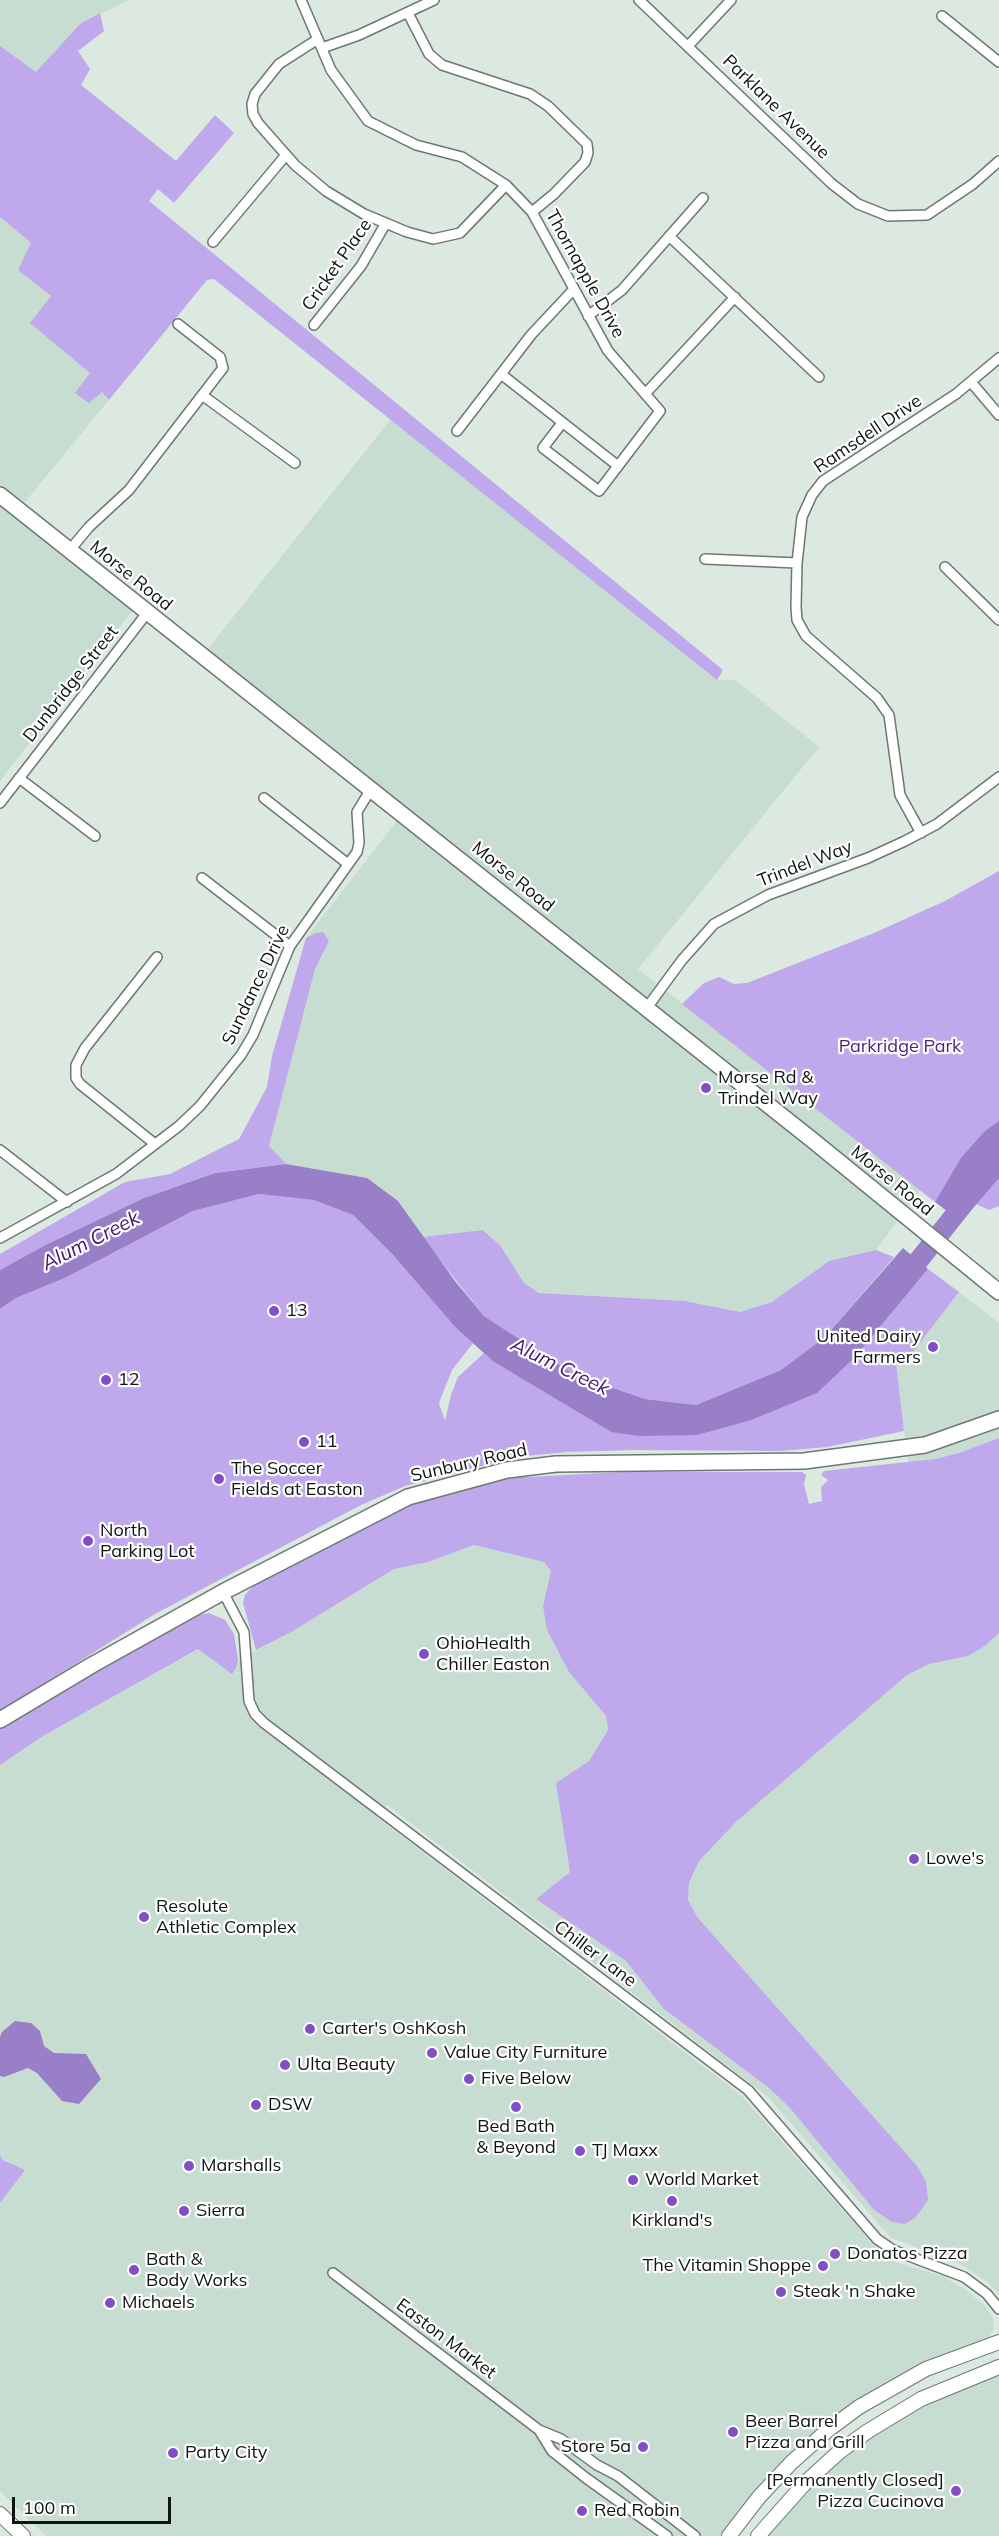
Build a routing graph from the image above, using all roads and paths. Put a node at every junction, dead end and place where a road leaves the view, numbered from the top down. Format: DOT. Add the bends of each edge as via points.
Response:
graph roads {
  1 [pos="301,0"];
  2 [pos="434,0"];
  3 [pos="639,0"];
  4 [pos="731,0"];
  5 [pos="408,13"];
  6 [pos="942,16"];
  7 [pos="320,44"];
  8 [pos="688,46"];
  9 [pos="999,62"];
  10 [pos="286,155"];
  11 [pos="999,161"];
  12 [pos="506,185"];
  13 [pos="703,198"];
  14 [pos="532,212"];
  15 [pos="386,223"];
  16 [pos="669,236"];
  17 [pos="213,242"];
  18 [pos="574,289"];
  19 [pos="735,297"];
  20 [pos="588,315"];
  21 [pos="178,324"];
  22 [pos="314,325"];
  23 [pos="999,358"];
  24 [pos="501,374"];
  25 [pos="819,376"];
  26 [pos="971,382"];
  27 [pos="645,394"];
  28 [pos="202,395"];
  29 [pos="999,415"];
  30 [pos="562,423"];
  31 [pos="457,431"];
  32 [pos="295,463"];
  33 [pos="618,466"];
  34 [pos="0,495"];
  35 [pos="69,551"];
  36 [pos="705,559"];
  37 [pos="797,563"];
  38 [pos="945,567"];
  39 [pos="147,613"];
  40 [pos="999,620"];
  41 [pos="999,777"];
  42 [pos="19,778"];
  43 [pos="371,789"];
  44 [pos="264,798"];
  45 [pos="0,803"];
  46 [pos="921,832"];
  47 [pos="95,836"];
  48 [pos="348,864"];
  49 [pos="202,878"];
  50 [pos="290,946"];
  51 [pos="157,957"];
  52 [pos="646,1009"];
  53 [pos="155,1144"];
  54 [pos="0,1150"];
  55 [pos="67,1202"];
  56 [pos="0,1238"];
  57 [pos="999,1292"];
  58 [pos="999,1419"];
  59 [pos="223,1592"];
  60 [pos="0,1720"];
  61 [pos="333,2273"];
  62 [pos="999,2309"];
  63 [pos="999,2342"];
  64 [pos="999,2367"];
  65 [pos="539,2430"];
  66 [pos="0,2514"];
  67 [pos="23,2536"];
  68 [pos="667,2536"];
  69 [pos="695,2536"];
  70 [pos="729,2536"];
  71 [pos="758,2536"];
  1 -- 7 [label="street, Thornapple Drive"];
  2 -- 5 [label="street"];
  3 -- 8 [label="street, Parklane Avenue"];
  4 -- 8 [label="street"];
  5 -- 7 [label="street" via="359,35"];
  5 -- 14 [label="street" via="429,54 442,65 530,94 587,144 585,162"];
  6 -- 9 [label="street"];
  7 -- 10 [label="street" via="279,64 255,94 253,114"];
  7 -- 12 [label="street, Thornapple Drive" via="331,70 368,122 416,145 462,157"];
  8 -- 11 [label="street, Parklane Avenue" via="849,198 888,216 927,214 973,184"];
  10 -- 15 [label="street" via="326,191"];
  10 -- 17 [label="street"];
  12 -- 14 [label="street, Thornapple Drive"];
  12 -- 15 [label="street" via="460,233 433,239"];
  13 -- 16 [label="street"];
  14 -- 18 [label="street, Thornapple Drive"];
  15 -- 22 [label="street, Cricket Place" via="361,266"];
  16 -- 19 [label="street"];
  16 -- 20 [label="street" via="622,290"];
  18 -- 20 [label="street, Thornapple Drive"];
  18 -- 24 [label="street"];
  19 -- 25 [label="street"];
  19 -- 27 [label="street"];
  20 -- 27 [label="street, Thornapple Drive" via="608,351"];
  21 -- 28 [label="street" via="223,362 223,368"];
  23 -- 26 [label="street, Ramsdell Drive"];
  24 -- 30 [label="street"];
  24 -- 31 [label="street"];
  26 -- 29 [label="street"];
  26 -- 37 [label="street, Ramsdell Drive" via="823,481 802,517"];
  27 -- 33 [label="street, Thornapple Drive" via="660,411"];
  28 -- 32 [label="street"];
  28 -- 35 [label="street" via="129,489"];
  30 -- 33 [label="street"];
  30 -- 33 [label="street" via="543,448 599,491"];
  34 -- 35 [label="main road, Morse Road"];
  35 -- 39 [label="main road, Morse Road"];
  36 -- 37 [label="street"];
  37 -- 46 [label="street, Ramsdell Drive" via="797,620 806,636 877,698 889,715 900,795"];
  38 -- 40 [label="street"];
  39 -- 42 [label="street, Dunbridge Street"];
  39 -- 43 [label="main road, Morse Road"];
  41 -- 46 [label="street, Trindel Way"];
  42 -- 45 [label="street, Dunbridge Street"];
  42 -- 47 [label="street"];
  43 -- 48 [label="street, Sundance Drive" via="357,812 359,843"];
  43 -- 52 [label="main road, Morse Road"];
  44 -- 48 [label="street"];
  46 -- 52 [label="street, Trindel Way" via="868,858 768,895 714,924"];
  48 -- 50 [label="street, Sundance Drive"];
  49 -- 50 [label="street"];
  50 -- 53 [label="street, Sundance Drive" via="241,1055 200,1106"];
  51 -- 53 [label="street" via="76,1065 80,1084"];
  52 -- 57 [label="main road, Morse Road"];
  53 -- 55 [label="street, Sundance Drive" via="116,1174"];
  54 -- 55 [label="street"];
  55 -- 56 [label="street, Sundance Drive"];
  58 -- 59 [label="main road, Sunbury Road" via="925,1444 804,1461 604,1462 507,1470 408,1497"];
  59 -- 60 [label="main road, Sunbury Road"];
  59 -- 62 [label="street, Chiller Lane" via="244,1632 249,1701 264,1723 748,2090 877,2239 893,2250 964,2277"];
  61 -- 65 [label="street, Easton Market"];
  63 -- 70 [label="main road" via="926,2369 859,2407 792,2462"];
  64 -- 71 [label="main road" via="921,2399 868,2431 805,2483"];
  65 -- 68 [label="street, Easton Market" via="552,2451"];
  65 -- 69 [label="street, Easton Market" via="561,2439 618,2476"];
  66 -- 67 [label="main road"];
}
